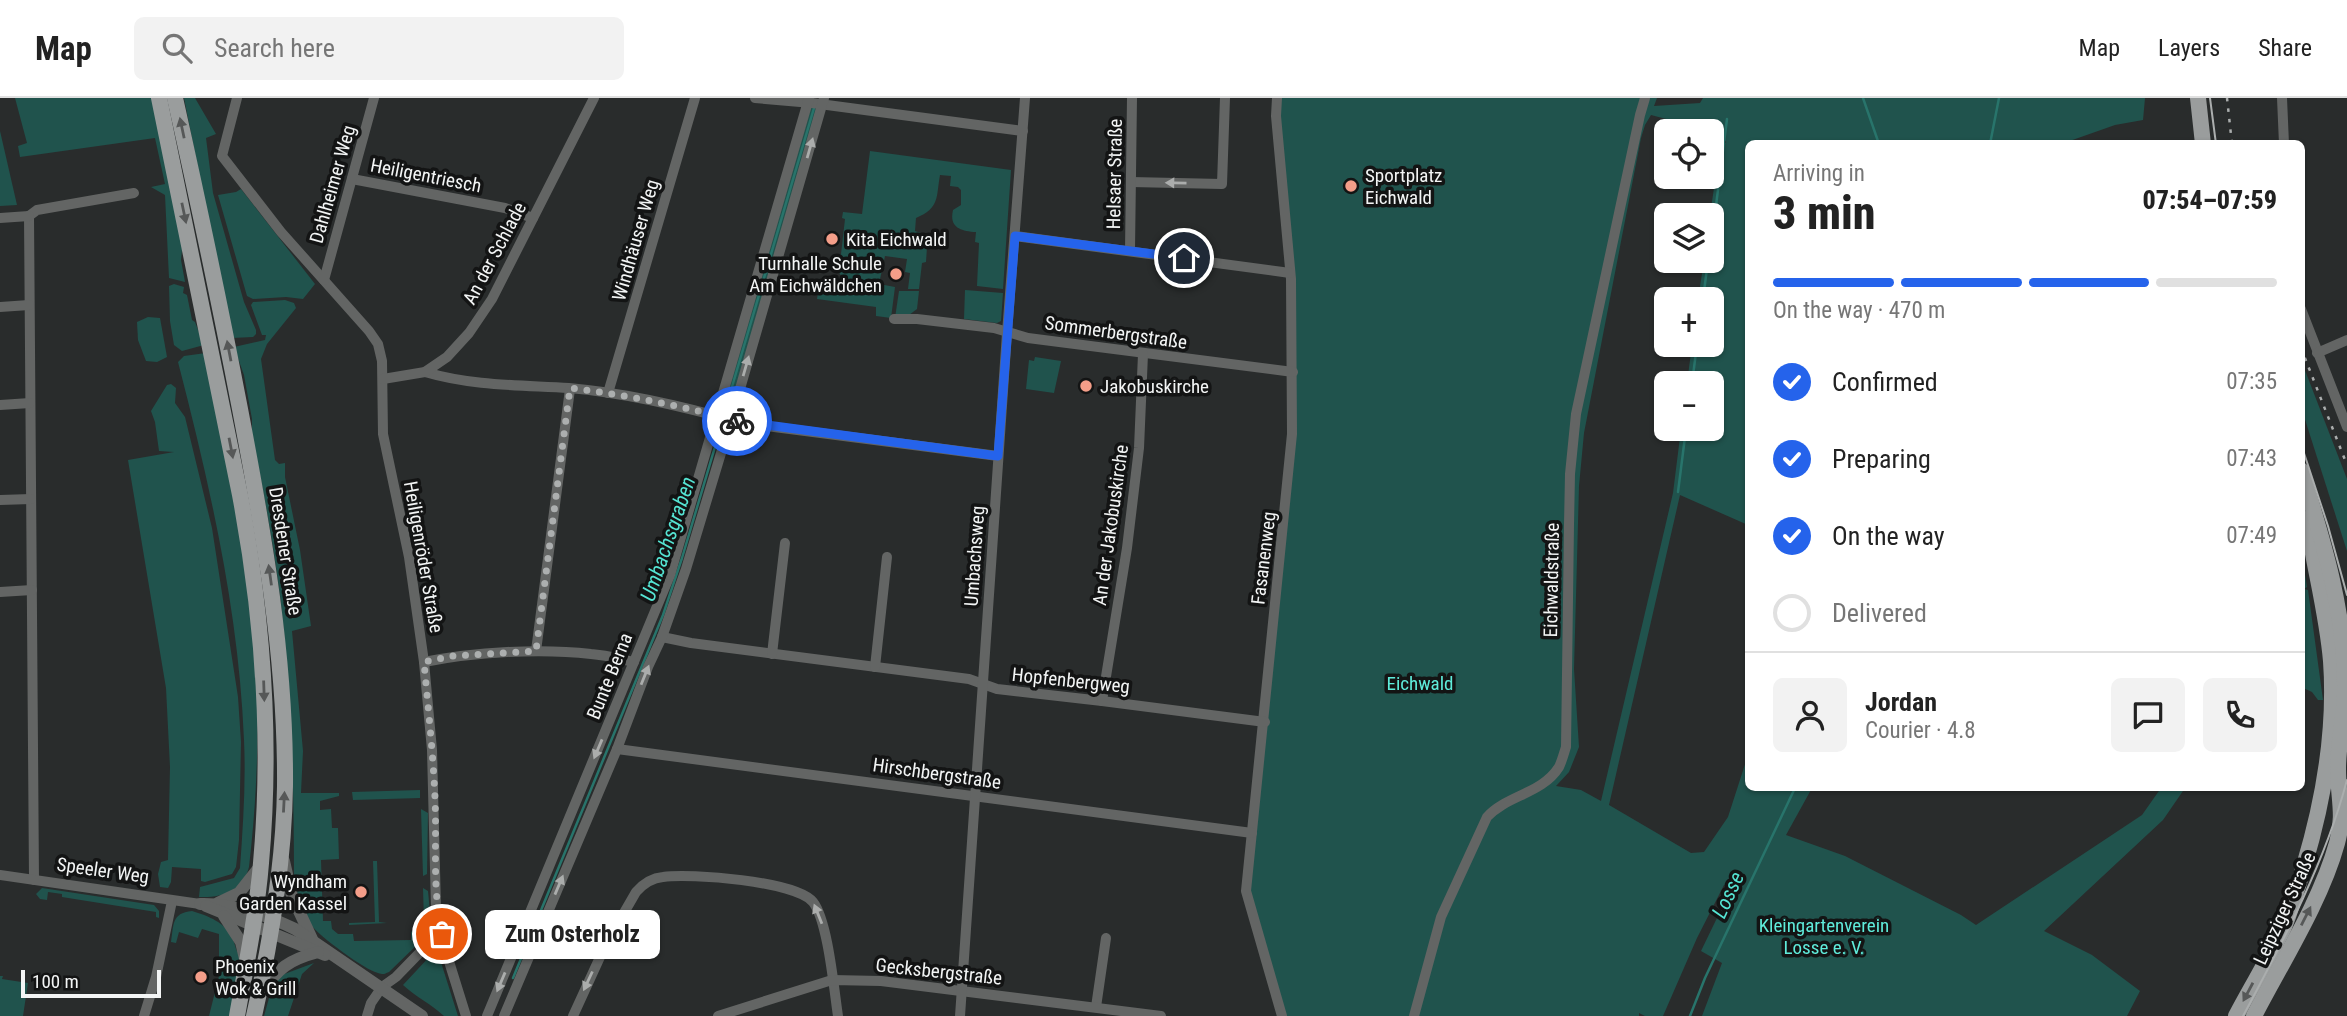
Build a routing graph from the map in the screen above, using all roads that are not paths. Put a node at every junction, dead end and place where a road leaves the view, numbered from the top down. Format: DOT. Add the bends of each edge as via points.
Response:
graph roads {
  1 [pos="159,98"];
  2 [pos="175,98"];
  3 [pos="237,98"];
  4 [pos="374,98"];
  5 [pos="594,98"];
  6 [pos="695,98"];
  7 [pos="755,98"];
  8 [pos="1025,98"];
  9 [pos="1132,98"];
  10 [pos="1225,98"];
  11 [pos="1277,98"];
  12 [pos="1646,98"];
  13 [pos="2198,98"];
  14 [pos="2282,98"];
  15 [pos="815,102"];
  16 [pos="1023,131"];
  17 [pos="2203,140"];
  18 [pos="2284,140"];
  19 [pos="352,178"];
  20 [pos="1131,182"];
  21 [pos="134,193"];
  22 [pos="29,216"];
  23 [pos="0,218"];
  24 [pos="533,218"];
  25 [pos="1015,236"];
  26 [pos="1130,250"];
  27 [pos="1290,273"];
  28 [pos="324,281"];
  29 [pos="29,305"];
  30 [pos="0,306"];
  31 [pos="894,319"];
  32 [pos="2305,320"];
  33 [pos="1007,333"];
  34 [pos="2347,340"];
  35 [pos="2317,353"];
  36 [pos="1143,354"];
  37 [pos="425,372"];
  38 [pos="1293,372"];
  39 [pos="383,379"];
  40 [pos="570,388"];
  41 [pos="608,393"];
  42 [pos="30,403"];
  43 [pos="0,405"];
  44 [pos="724,417"];
  45 [pos="2347,427"];
  46 [pos="998,456"];
  47 [pos="2305,498"];
  48 [pos="32,499"];
  49 [pos="0,500"];
  50 [pos="2305,502"];
  51 [pos="2309,525"];
  52 [pos="785,543"];
  53 [pos="887,557"];
  54 [pos="32,590"];
  55 [pos="0,592"];
  56 [pos="663,637"];
  57 [pos="536,651"];
  58 [pos="772,654"];
  59 [pos="2342,660"];
  60 [pos="424,662"];
  61 [pos="634,662"];
  62 [pos="875,667"];
  63 [pos="983,684"];
  64 [pos="1102,701"];
  65 [pos="1265,722"];
  66 [pos="617,749"];
  67 [pos="975,796"];
  68 [pos="2317,818"];
  69 [pos="2341,823"];
  70 [pos="1252,833"];
  71 [pos="281,850"];
  72 [pos="261,865"];
  73 [pos="0,875"];
  74 [pos="34,880"];
  75 [pos="172,901"];
  76 [pos="200,904"];
  77 [pos="216,904"];
  78 [pos="224,915"];
  79 [pos="254,919"];
  80 [pos="273,925"];
  81 [pos="442,934"];
  82 [pos="1106,938"];
  83 [pos="313,939"];
  84 [pos="318,952"];
  85 [pos="338,960"];
  86 [pos="246,970"];
  87 [pos="832,980"];
  88 [pos="382,987"];
  89 [pos="962,990"];
  90 [pos="260,993"];
  91 [pos="1096,1007"];
  92 [pos="144,1016"];
  93 [pos="237,1016"];
  94 [pos="254,1016"];
  95 [pos="367,1016"];
  96 [pos="422,1016"];
  97 [pos="466,1016"];
  98 [pos="487,1016"];
  99 [pos="504,1016"];
  100 [pos="573,1016"];
  101 [pos="718,1016"];
  102 [pos="838,1016"];
  103 [pos="960,1016"];
  104 [pos="1161,1016"];
  105 [pos="1282,1016"];
  106 [pos="1414,1016"];
  107 [pos="2236,1016"];
  108 [pos="2254,1016"];
  1 -- 72 [label="main road, Dresdener Straße, one-way" via="252,558 264,689"];
  71 -- 2 [label="main road, Dresdener Straße, one-way" via="285,787 278,632 232,365"];
  3 -- 28 [label="street, Heiligenröder Straße" via="222,156"];
  4 -- 19 [label="street, Dahlheimer Weg"];
  5 -- 24 [label="street, An der Schlade"];
  6 -- 41 [label="street, Windhäuser Weg"];
  7 -- 15 [label="street"];
  8 -- 16 [label="street, Umbachsweg"];
  9 -- 20 [label="street, Helsaer Straße"];
  10 -- 20 [label="street, one-way" via="1222,184"];
  11 -- 27 [label="street, Fasanenweg"];
  12 -- 106 [label="street, Eichwaldstraße" via="1577,414 1570,474 1566,747 1560,766 1547,781 1496,807 1487,817 1441,917"];
  13 -- 17 [label="main road"];
  14 -- 18 [label="street"];
  15 -- 16 [label="street"];
  15 -- 44 [label="street, Bunte Berna"];
  16 -- 25 [label="street, Umbachsweg"];
  19 -- 24 [label="street, Heiligentriesch" via="505,208"];
  19 -- 28 [label="street, Dahlheimer Weg"];
  20 -- 26 [label="street, Helsaer Straße"];
  21 -- 22 [label="street" via="37,210"];
  22 -- 23 [label="street"];
  22 -- 29 [label="street"];
  24 -- 37 [label="street, An der Schlade" via="492,299 469,333"];
  25 -- 26 [label="street"];
  25 -- 33 [label="street, Umbachsweg"];
  26 -- 27 [label="street"];
  27 -- 38 [label="street, Fasanenweg"];
  28 -- 39 [label="street, Heiligenröder Straße" via="378,344"];
  29 -- 30 [label="street"];
  29 -- 42 [label="street"];
  31 -- 33 [label="street, Sommerbergstraße"];
  32 -- 35 [label="street"];
  33 -- 36 [label="street, Sommerbergstraße"];
  33 -- 46 [label="street, Umbachsweg"];
  34 -- 35 [label="street"];
  35 -- 45 [label="street"];
  36 -- 38 [label="street, Sommerbergstraße"];
  36 -- 64 [label="street, An der Jakobuskirche" via="1138,461"];
  37 -- 39 [label="street, An der Schlade"];
  37 -- 40 [label="street" via="486,384"];
  38 -- 65 [label="street, Fasanenweg" via="1289,485"];
  39 -- 60 [label="street, Heiligenröder Straße" via="383,434 409,557"];
  40 -- 41 [label="street"];
  40 -- 57 [label="street"];
  41 -- 44 [label="street"];
  42 -- 43 [label="street"];
  42 -- 48 [label="street"];
  44 -- 46 [label="street"];
  44 -- 56 [label="street, Bunte Berna" via="686,569"];
  44 -- 61 [label="street, Bunte Berna" via="670,575"];
  46 -- 63 [label="street, Umbachsweg"];
  47 -- 51 [label="main road, Leipziger Straße"];
  48 -- 49 [label="street"];
  48 -- 54 [label="street"];
  50 -- 51 [label="main road"];
  51 -- 59 [label="main road, Leipziger Straße" via="2323,602"];
  52 -- 58 [label="street"];
  53 -- 62 [label="street"];
  54 -- 55 [label="street"];
  54 -- 74 [label="street"];
  56 -- 58 [label="street, Hopfenbergweg"];
  66 -- 56 [label="street, Bunte Berna, one-way"];
  57 -- 60 [label="street"];
  57 -- 61 [label="street"];
  58 -- 62 [label="street, Hopfenbergweg"];
  59 -- 68 [label="main road, Leipziger Straße"];
  59 -- 69 [label="main road, Leipziger Straße" via="2346,690 2338,767"];
  60 -- 81 [label="street, Heiligenröder Straße" via="435,801 434,881"];
  61 -- 98 [label="street, Bunte Berna, one-way"];
  62 -- 63 [label="street, Hopfenbergweg"];
  63 -- 64 [label="street, Hopfenbergweg"];
  63 -- 67 [label="street, Umbachsweg"];
  64 -- 65 [label="street, Hopfenbergweg"];
  65 -- 70 [label="street, Fasanenweg"];
  66 -- 67 [label="street, Hirschbergstraße"];
  99 -- 66 [label="street, Bunte Berna, one-way"];
  67 -- 70 [label="street, Hirschbergstraße"];
  67 -- 89 [label="street, Umbachsweg"];
  68 -- 69 [label="main road" via="2330,816"];
  68 -- 107 [label="main road, Leipziger Straße, one-way" via="2284,927"];
  108 -- 69 [label="main road, Leipziger Straße, one-way" via="2318,892"];
  70 -- 105 [label="street, Fasanenweg" via="1246,891"];
  71 -- 80 [label="main road, Dresdener Straße"];
  71 -- 83 [label="street" via="292,896"];
  72 -- 77 [label="street" via="239,893"];
  72 -- 79 [label="main road, Dresdener Straße"];
  73 -- 74 [label="street, Speeler Weg"];
  74 -- 75 [label="street, Speeler Weg"];
  75 -- 76 [label="street, Speeler Weg"];
  75 -- 92 [label="street"];
  76 -- 77 [label="street, Speeler Weg"];
  76 -- 78 [label="street, Speeler Weg"];
  77 -- 79 [label="street, Speeler Weg"];
  78 -- 79 [label="street, Speeler Weg"];
  78 -- 86 [label="street" via="242,942"];
  79 -- 80 [label="street, Speeler Weg"];
  79 -- 86 [label="main road, Dresdener Straße"];
  80 -- 83 [label="street, Speeler Weg"];
  80 -- 84 [label="street, Speeler Weg"];
  80 -- 90 [label="main road, Dresdener Straße"];
  81 -- 88 [label="street"];
  81 -- 97 [label="street, Heiligenröder Straße"];
  82 -- 91 [label="street"];
  83 -- 85 [label="street, Speeler Weg"];
  84 -- 85 [label="street, Speeler Weg"];
  84 -- 90 [label="street" via="287,963"];
  85 -- 88 [label="street, Speeler Weg"];
  86 -- 93 [label="main road, Dresdener Straße"];
  87 -- 89 [label="street, Gecksbergstraße"];
  87 -- 100 [label="street, one-way" via="822,921 806,895 753,882 661,877 636,892"];
  87 -- 101 [label="street, Gecksbergstraße"];
  87 -- 102 [label="street"];
  88 -- 95 [label="street"];
  88 -- 96 [label="street, Speeler Weg"];
  89 -- 91 [label="street, Gecksbergstraße"];
  89 -- 103 [label="street, Umbachsweg"];
  90 -- 94 [label="main road, Dresdener Straße"];
  91 -- 104 [label="street, Gecksbergstraße"];
}
